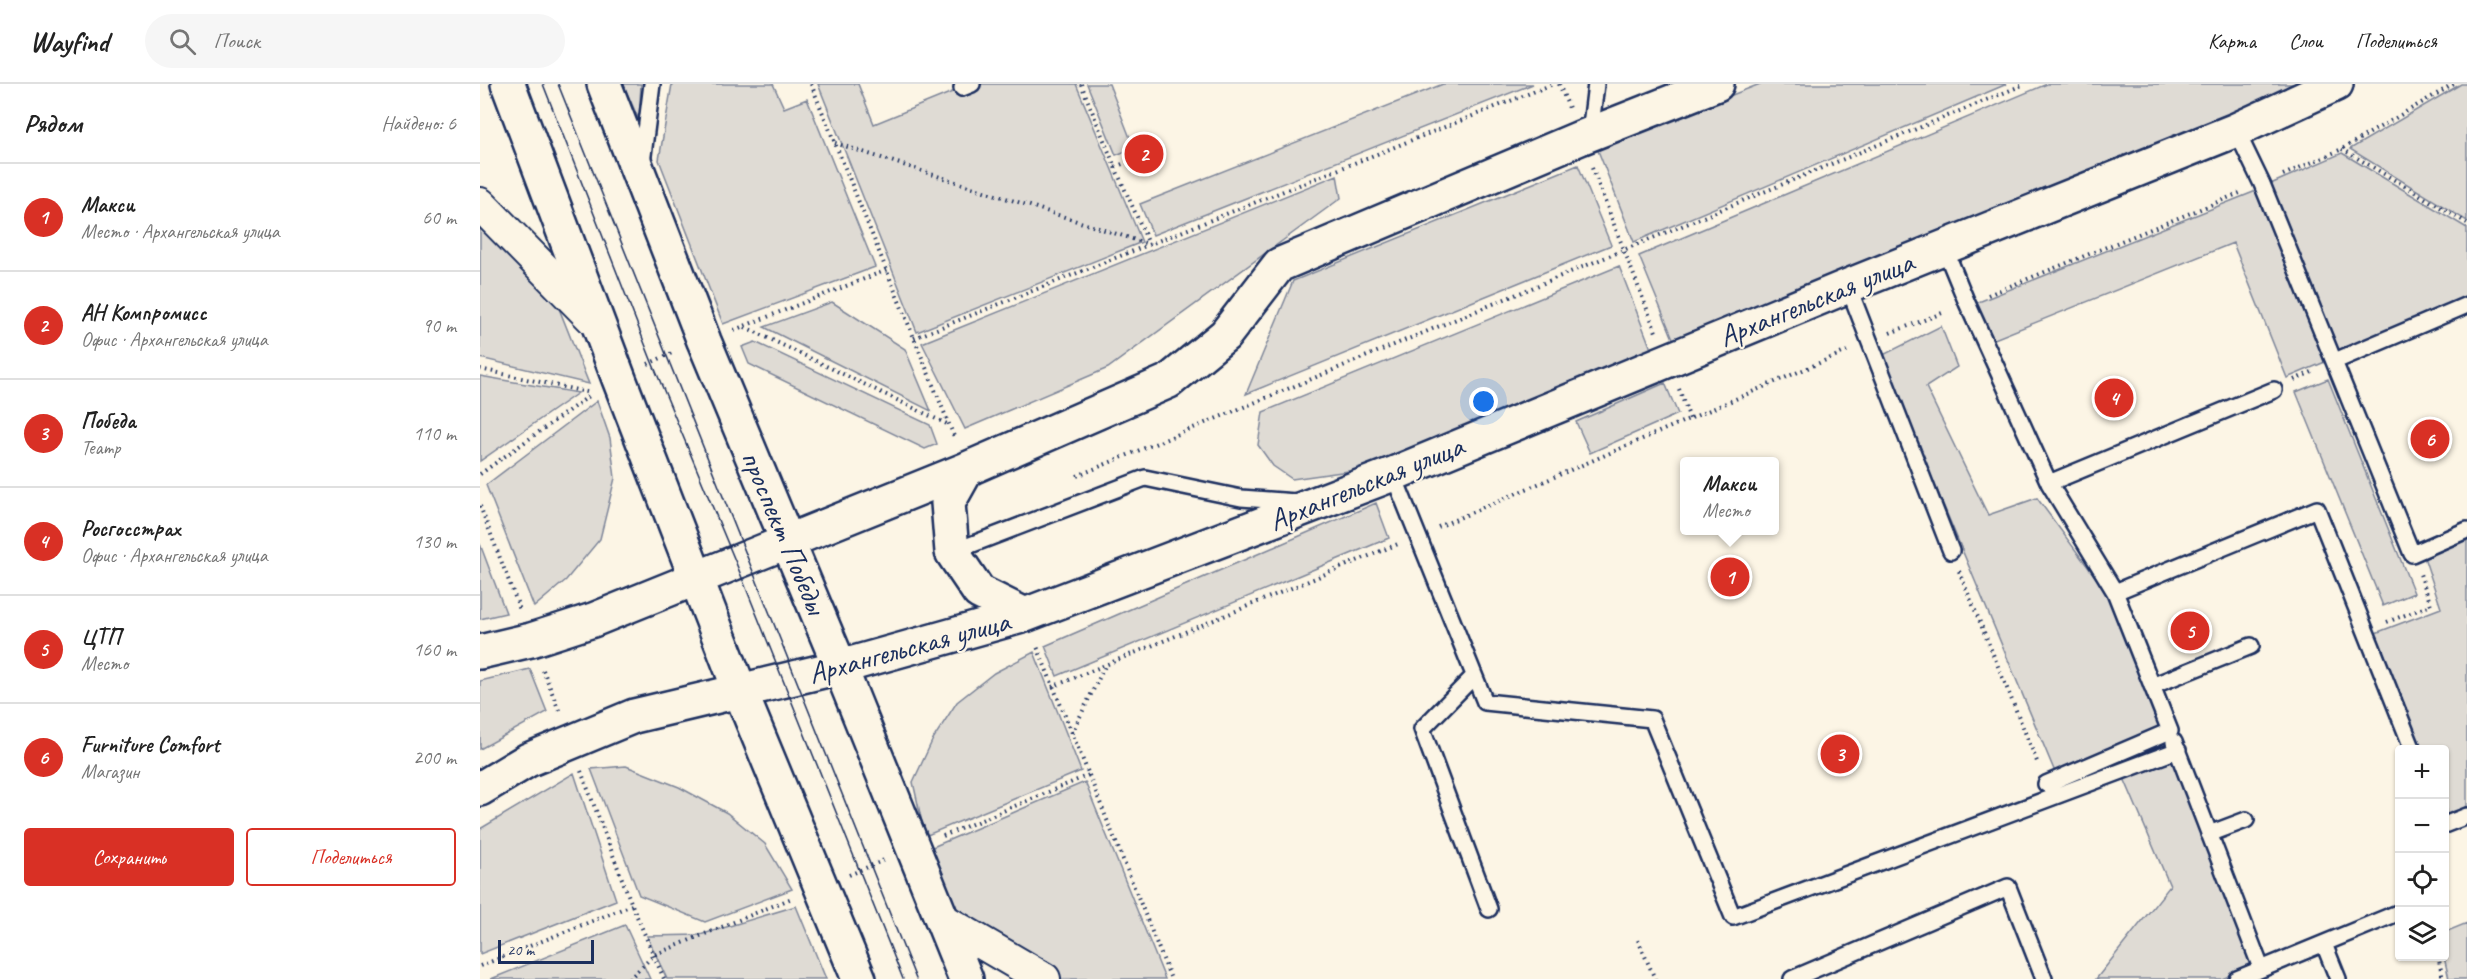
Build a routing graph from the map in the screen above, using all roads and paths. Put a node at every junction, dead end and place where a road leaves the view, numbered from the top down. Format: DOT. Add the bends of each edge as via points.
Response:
graph roads {
  1 [pos="508,84"];
  2 [pos="604,84"];
  3 [pos="652,84"];
  4 [pos="812,84"];
  5 [pos="1081,84"];
  6 [pos="1552,84"];
  7 [pos="1560,84"];
  8 [pos="1596,84"];
  9 [pos="1717,84"];
  10 [pos="2025,84"];
  11 [pos="2336,84"];
  12 [pos="2454,84"];
  13 [pos="2236,130"];
  14 [pos="1585,136"];
  15 [pos="835,142"];
  16 [pos="2342,149"];
  17 [pos="1138,158"];
  18 [pos="1115,167"];
  19 [pos="641,174"];
  20 [pos="2262,184"];
  21 [pos="480,204"];
  22 [pos="2467,224"];
  23 [pos="1149,244"];
  24 [pos="1944,247"];
  25 [pos="1624,251"];
  26 [pos="1848,286"];
  27 [pos="1967,303"];
  28 [pos="2467,305"];
  29 [pos="598,324"];
  30 [pos="744,327"];
  31 [pos="914,338"];
  32 [pos="1870,341"];
  33 [pos="1668,360"];
  34 [pos="2335,361"];
  35 [pos="2274,390"];
  36 [pos="593,393"];
  37 [pos="1690,419"];
  38 [pos="950,426"];
  39 [pos="967,469"];
  40 [pos="480,474"];
  41 [pos="1393,474"];
  42 [pos="1073,477"];
  43 [pos="2049,483"];
  44 [pos="1318,503"];
  45 [pos="2467,530"];
  46 [pos="1419,535"];
  47 [pos="788,542"];
  48 [pos="1951,551"];
  49 [pos="952,552"];
  50 [pos="2412,554"];
  51 [pos="697,579"];
  52 [pos="2115,592"];
  53 [pos="1025,615"];
  54 [pos="2365,630"];
  55 [pos="2251,646"];
  56 [pos="480,652"];
  57 [pos="1106,664"];
  58 [pos="840,667"];
  59 [pos="1473,677"];
  60 [pos="2152,686"];
  61 [pos="1052,687"];
  62 [pos="740,691"];
  63 [pos="2170,731"];
  64 [pos="1072,734"];
  65 [pos="2411,745"];
  66 [pos="2178,750"];
  67 [pos="1089,775"];
  68 [pos="2046,784"];
  69 [pos="480,789"];
  70 [pos="2467,816"];
  71 [pos="2246,820"];
  72 [pos="2449,823"];
  73 [pos="2209,834"];
  74 [pos="914,848"];
  75 [pos="821,887"];
  76 [pos="632,904"];
  77 [pos="1489,909"];
  78 [pos="2395,914"];
  79 [pos="943,920"];
  80 [pos="1638,940"];
  81 [pos="2324,944"];
  82 [pos="845,945"];
  83 [pos="2440,961"];
  84 [pos="480,966"];
  85 [pos="2261,968"];
  86 [pos="629,979"];
  87 [pos="840,979"];
  88 [pos="859,979"];
  89 [pos="966,979"];
  90 [pos="1044,979"];
  91 [pos="1171,979"];
  92 [pos="1655,979"];
  93 [pos="1792,979"];
  94 [pos="2044,979"];
  95 [pos="2237,979"];
  96 [pos="2338,979"];
  97 [pos="2444,979"];
  1 -- 29 [label="main road"];
  2 -- 19 [label="main road, проспект Победы"];
  3 -- 19 [label="lane"];
  4 -- 15 [label="path"];
  5 -- 18 [label="path"];
  6 -- 23 [label="path"];
  7 -- 14 [label="path"];
  8 -- 14 [label="lane"];
  9 -- 14 [label="main road"];
  10 -- 25 [label="path"];
  11 -- 13 [label="main road, Архангельская улица"];
  12 -- 16 [label="path"];
  13 -- 20 [label="lane"];
  13 -- 24 [label="main road, Архангельская улица"];
  14 -- 25 [label="path"];
  14 -- 39 [label="main road" via="1279,265 1225,335 1168,381"];
  15 -- 23 [label="path"];
  15 -- 31 [label="path"];
  16 -- 20 [label="path"];
  16 -- 22 [label="path"];
  17 -- 18 [label="path"];
  18 -- 23 [label="path"];
  19 -- 47 [label="main road, проспект Победы" via="704,341"];
  20 -- 27 [label="path"];
  20 -- 34 [label="lane"];
  21 -- 29 [label="street"];
  23 -- 31 [label="path"];
  24 -- 26 [label="main road, Архангельская улица"];
  24 -- 27 [label="lane"];
  25 -- 33 [label="path"];
  25 -- 42 [label="path"];
  26 -- 32 [label="lane"];
  26 -- 33 [label="main road, Архангельская улица"];
  27 -- 32 [label="path"];
  27 -- 43 [label="lane"];
  28 -- 34 [label="lane"];
  29 -- 51 [label="main road"];
  30 -- 38 [label="path"];
  31 -- 38 [label="path"];
  32 -- 37 [label="path"];
  32 -- 48 [label="lane"];
  33 -- 37 [label="path"];
  33 -- 41 [label="main road, Архангельская улица"];
  34 -- 35 [label="path"];
  34 -- 50 [label="lane"];
  35 -- 43 [label="lane"];
  36 -- 40 [label="path"];
  37 -- 46 [label="path"];
  38 -- 39 [label="path"];
  39 -- 47 [label="main road"];
  39 -- 49 [label="main road" via="948,503"];
  41 -- 44 [label="main road, Архангельская улица"];
  41 -- 46 [label="lane"];
  43 -- 52 [label="lane"];
  44 -- 49 [label="lane" via="1241,498 1145,478"];
  44 -- 53 [label="main road, Архангельская улица"];
  45 -- 50 [label="lane"];
  46 -- 57 [label="path"];
  46 -- 59 [label="lane"];
  47 -- 51 [label="main road"];
  47 -- 58 [label="main road, проспект Победы"];
  48 -- 68 [label="path"];
  49 -- 53 [label="main road" via="979,592"];
  50 -- 54 [label="path" via="2431,605"];
  51 -- 56 [label="main road" via="593,620"];
  51 -- 62 [label="main road"];
  52 -- 54 [label="lane" via="2317,509"];
  52 -- 60 [label="lane"];
  53 -- 58 [label="main road, Архангельская улица"];
  53 -- 61 [label="path"];
  54 -- 65 [label="lane"];
  55 -- 60 [label="lane"];
  57 -- 61 [label="path"];
  57 -- 64 [label="path"];
  58 -- 62 [label="main road, Архангельская улица"];
  58 -- 74 [label="main road, проспект Победы"];
  59 -- 66 [label="lane" via="1485,702 1652,719 1733,917"];
  59 -- 77 [label="lane" via="1422,729"];
  60 -- 63 [label="lane"];
  61 -- 64 [label="path"];
  62 -- 69 [label="main road, Архангельская улица" via="634,716 528,760"];
  62 -- 75 [label="main road"];
  63 -- 66 [label="lane"];
  63 -- 68 [label="lane"];
  64 -- 67 [label="path"];
  66 -- 73 [label="lane"];
  67 -- 74 [label="path"];
  67 -- 91 [label="path"];
  70 -- 72 [label="lane"];
  71 -- 73 [label="lane"];
  73 -- 85 [label="lane"];
  74 -- 75 [label="path"];
  74 -- 79 [label="main road, проспект Победы"];
  75 -- 82 [label="main road"];
  75 -- 86 [label="path" via="654,955"];
  76 -- 84 [label="path"];
  78 -- 81 [label="lane"];
  79 -- 89 [label="main road, проспект Победы"];
  79 -- 90 [label="street"];
  80 -- 92 [label="path"];
  81 -- 85 [label="lane"];
  81 -- 96 [label="lane"];
  82 -- 87 [label="street"];
  82 -- 88 [label="main road"];
  83 -- 97 [label="path"];
  85 -- 95 [label="lane"];
  93 -- 94 [label="lane" via="2008,887"];
}
